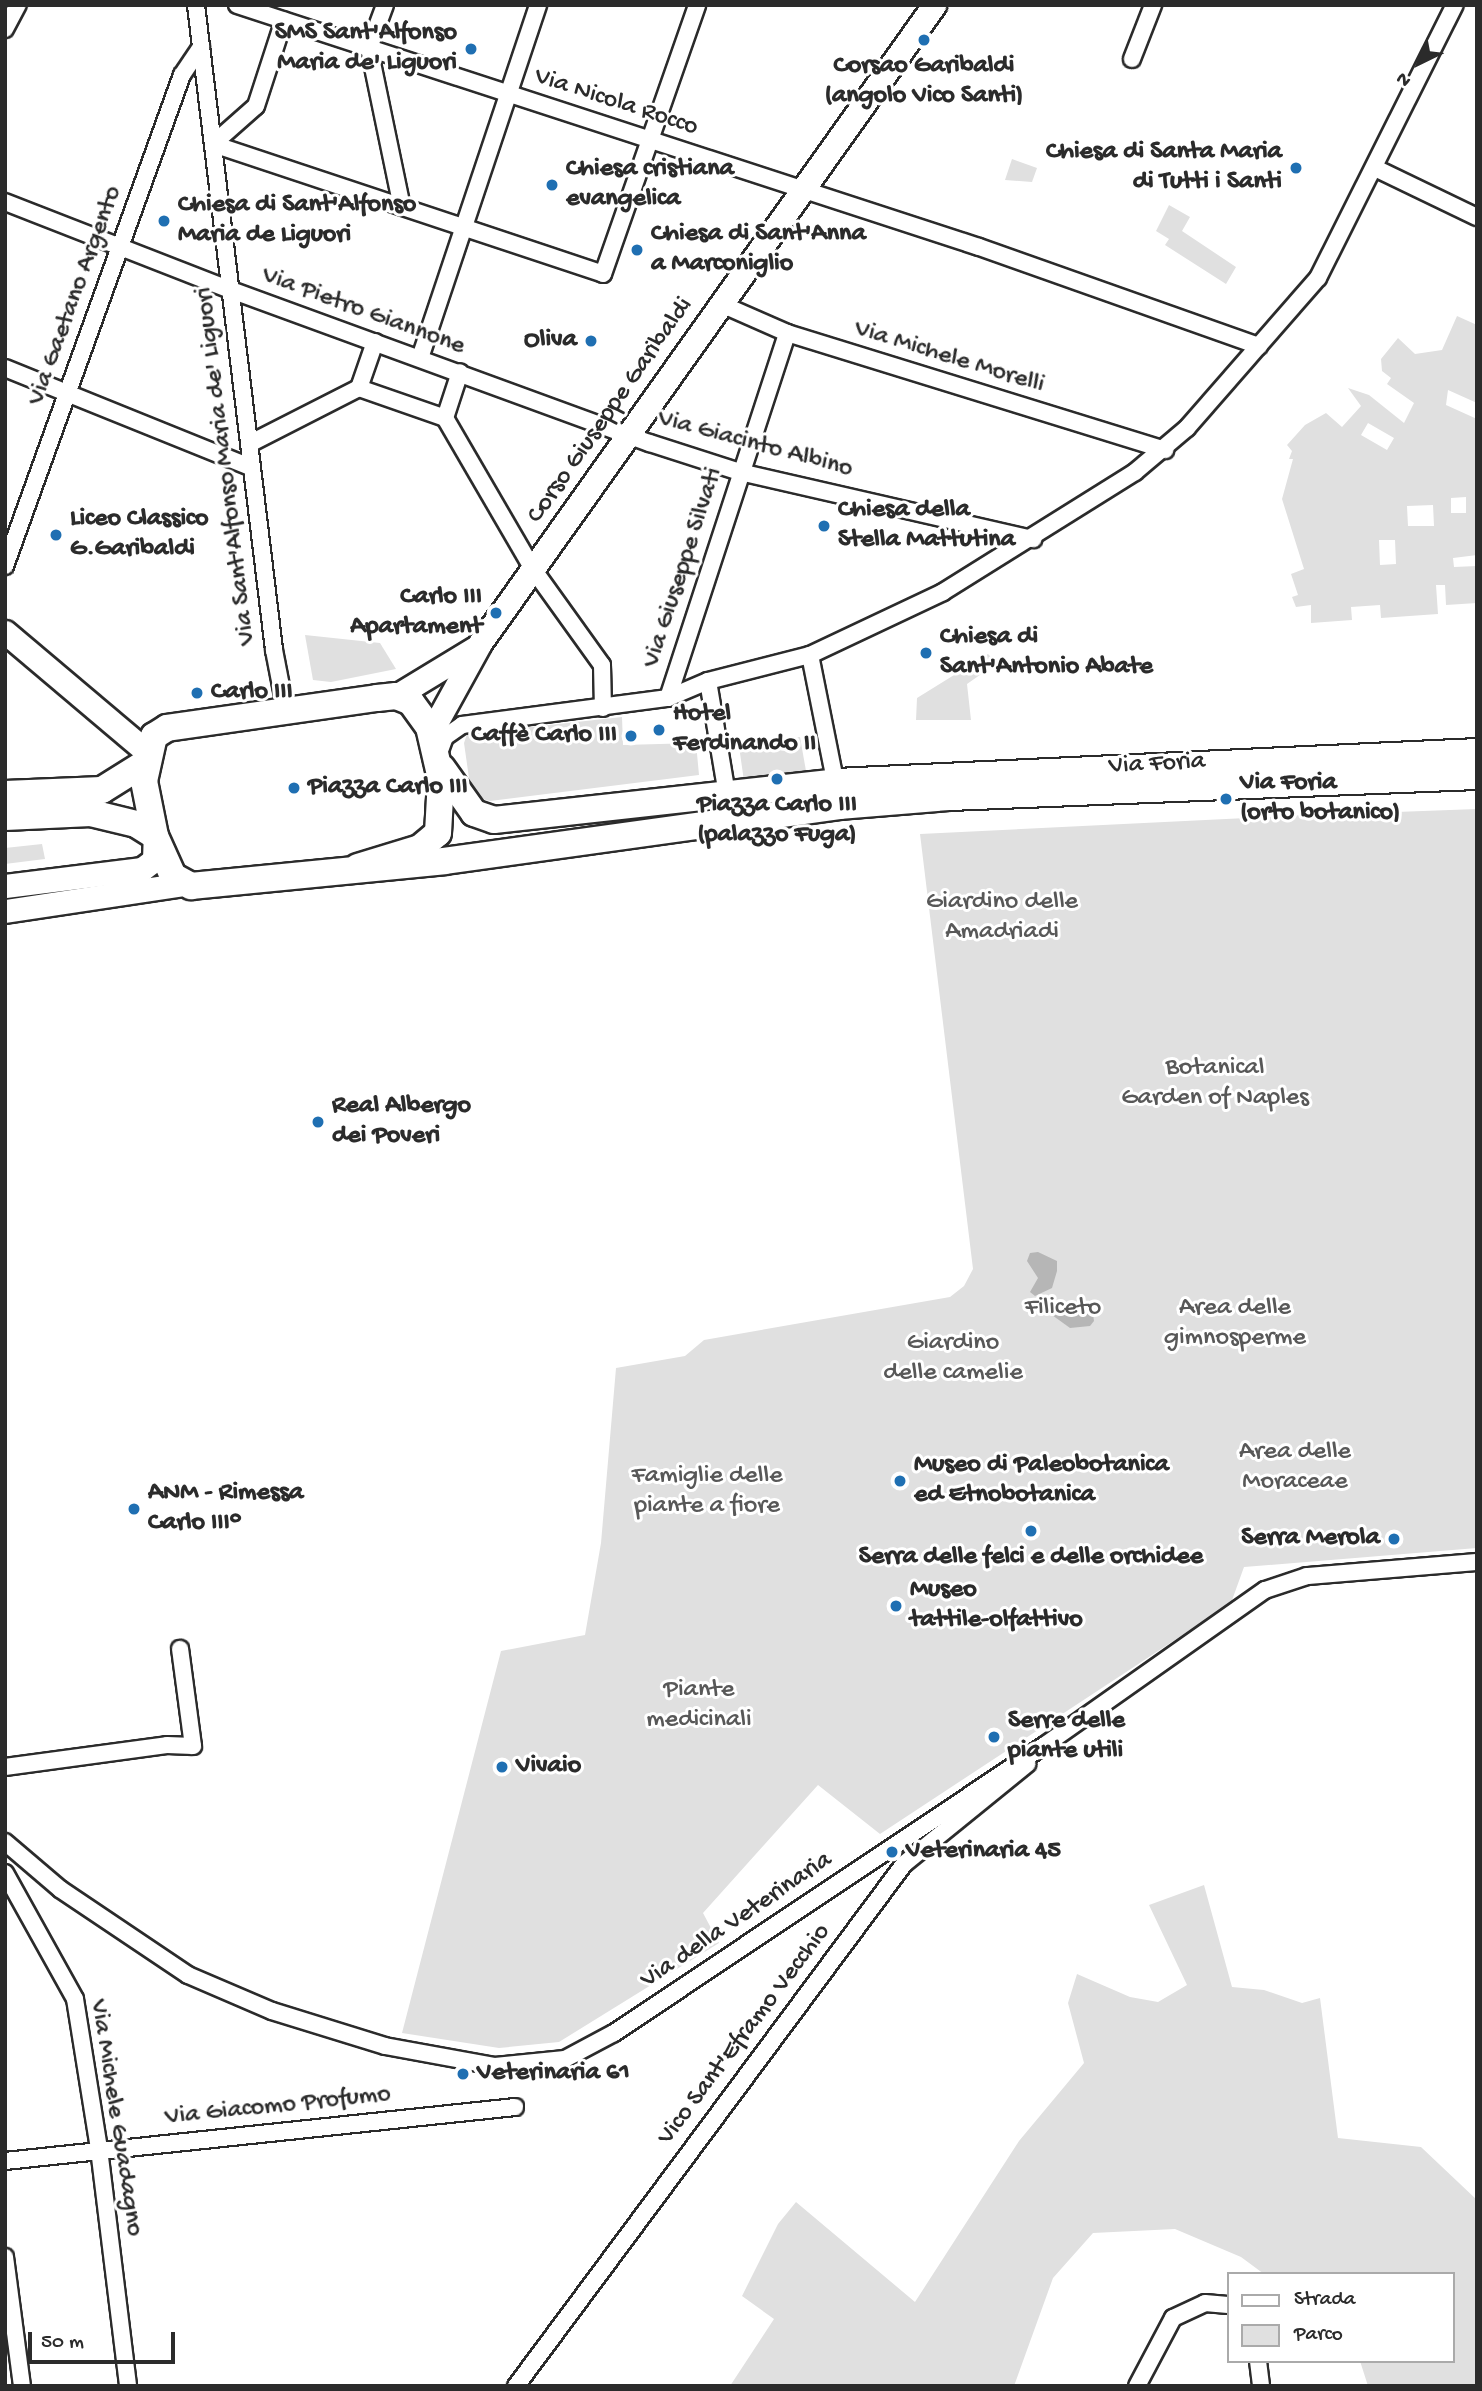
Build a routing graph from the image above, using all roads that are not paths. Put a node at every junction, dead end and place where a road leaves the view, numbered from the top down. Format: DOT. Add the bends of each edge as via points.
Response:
graph roads {
  1 [pos="18,5"];
  2 [pos="196,5"];
  3 [pos="237,5"];
  4 [pos="385,5"];
  5 [pos="538,5"];
  6 [pos="696,5"];
  7 [pos="934,5"];
  8 [pos="1153,5"];
  9 [pos="1455,5"];
  10 [pos="284,20"];
  11 [pos="5,29"];
  12 [pos="201,47"];
  13 [pos="369,48"];
  14 [pos="1132,59"];
  15 [pos="508,93"];
  16 [pos="651,139"];
  17 [pos="213,144"];
  18 [pos="1375,168"];
  19 [pos="802,191"];
  20 [pos="5,202"];
  21 [pos="402,207"];
  22 [pos="1477,217"];
  23 [pos="464,227"];
  24 [pos="120,247"];
  25 [pos="230,290"];
  26 [pos="721,304"];
  27 [pos="787,333"];
  28 [pos="374,342"];
  29 [pos="1259,346"];
  30 [pos="420,358"];
  31 [pos="5,368"];
  32 [pos="460,372"];
  33 [pos="359,388"];
  34 [pos="67,393"];
  35 [pos="444,418"];
  36 [pos="628,436"];
  37 [pos="249,444"];
  38 [pos="1166,450"];
  39 [pos="252,468"];
  40 [pos="740,472"];
  41 [pos="1033,539"];
  42 [pos="5,566"];
  43 [pos="533,569"];
  44 [pos="5,632"];
  45 [pos="480,643"];
  46 [pos="810,655"];
  47 [pos="708,681"];
  48 [pos="396,696"];
  49 [pos="668,698"];
  50 [pos="603,708"];
  51 [pos="286,712"];
  52 [pos="430,734"];
  53 [pos="1477,752"];
  54 [pos="146,758"];
  55 [pos="437,761"];
  56 [pos="1477,776"];
  57 [pos="5,794"];
  58 [pos="838,794"];
  59 [pos="727,795"];
  60 [pos="5,817"];
  61 [pos="155,836"];
  62 [pos="358,867"];
  63 [pos="183,884"];
  64 [pos="5,886"];
  65 [pos="5,911"];
  66 [pos="1477,1562"];
  67 [pos="180,1650"];
  68 [pos="1045,1745"];
  69 [pos="5,1767"];
  70 [pos="5,1842"];
  71 [pos="5,1873"];
  72 [pos="515,2107"];
  73 [pos="99,2149"];
  74 [pos="5,2161"];
  75 [pos="5,2257"];
  76 [pos="1226,2305"];
  77 [pos="1258,2363"];
  78 [pos="22,2386"];
  79 [pos="128,2386"];
  80 [pos="516,2386"];
  81 [pos="1137,2386"];
  82 [pos="1261,2386"];
  1 -- 11 [label="street"];
  2 -- 12 [label="street, Via Sant'Alfonso Maria de' Liguori"];
  3 -- 10 [label="street, Via Nicola Rocco"];
  4 -- 13 [label="street"];
  5 -- 15 [label="street"];
  6 -- 16 [label="street"];
  7 -- 19 [label="main road, Corso Giuseppe Garibaldi"];
  8 -- 14 [label="street"];
  9 -- 18 [label="street"];
  10 -- 13 [label="street, Via Nicola Rocco"];
  10 -- 17 [label="street" via="256,106"];
  12 -- 17 [label="street, Via Sant'Alfonso Maria de' Liguori"];
  12 -- 24 [label="street, Via Gaetano Argento" via="182,75"];
  13 -- 15 [label="street, Via Nicola Rocco"];
  13 -- 21 [label="street"];
  15 -- 16 [label="street, Via Nicola Rocco"];
  15 -- 23 [label="street"];
  16 -- 19 [label="street, Via Nicola Rocco"];
  16 -- 23 [label="street" via="603,274"];
  17 -- 21 [label="street"];
  17 -- 25 [label="street, Via Sant'Alfonso Maria de' Liguori"];
  18 -- 22 [label="street"];
  18 -- 29 [label="street" via="1318,278"];
  19 -- 26 [label="main road, Corso Giuseppe Garibaldi"];
  19 -- 29 [label="street, Via Nicola Rocco" via="979,247"];
  20 -- 24 [label="street, Via Pietro Giannone"];
  21 -- 23 [label="street"];
  23 -- 30 [label="street"];
  24 -- 25 [label="street, Via Pietro Giannone"];
  24 -- 34 [label="street, Via Gaetano Argento"];
  25 -- 28 [label="street, Via Pietro Giannone"];
  25 -- 37 [label="street, Via Sant'Alfonso Maria de' Liguori"];
  26 -- 27 [label="street, Via Michele Morelli"];
  26 -- 36 [label="main road, Corso Giuseppe Garibaldi"];
  27 -- 38 [label="street, Via Michele Morelli"];
  27 -- 40 [label="street, Via Giuseppe Silvati"];
  28 -- 30 [label="street, Via Pietro Giannone"];
  28 -- 33 [label="street"];
  29 -- 38 [label="street"];
  30 -- 32 [label="street, Via Pietro Giannone"];
  31 -- 34 [label="street"];
  32 -- 35 [label="street"];
  32 -- 36 [label="street, Via Pietro Giannone"];
  33 -- 35 [label="street"];
  33 -- 37 [label="street"];
  34 -- 39 [label="street"];
  34 -- 42 [label="street, Via Gaetano Argento"];
  35 -- 43 [label="street"];
  36 -- 40 [label="street, Via Giacinto Albino"];
  36 -- 43 [label="main road, Corso Giuseppe Garibaldi"];
  37 -- 39 [label="street, Via Sant'Alfonso Maria de' Liguori"];
  38 -- 41 [label="street"];
  39 -- 51 [label="street, Via Sant'Alfonso Maria de' Liguori"];
  40 -- 41 [label="street, Via Giacinto Albino"];
  40 -- 49 [label="street, Via Giuseppe Silvati"];
  41 -- 46 [label="street" via="904,612"];
  43 -- 45 [label="main road, Corso Giuseppe Garibaldi"];
  43 -- 50 [label="street" via="602,665"];
  44 -- 54 [label="main road"];
  45 -- 48 [label="main road, Corso Giuseppe Garibaldi"];
  45 -- 52 [label="main road, Corso Giuseppe Garibaldi"];
  46 -- 47 [label="street"];
  46 -- 58 [label="street"];
  47 -- 49 [label="street"];
  47 -- 59 [label="street"];
  48 -- 51 [label="main road"];
  48 -- 52 [label="main road" via="421,713"];
  49 -- 50 [label="street"];
  50 -- 55 [label="street" via="462,725 445,737"];
  51 -- 54 [label="main road" via="167,728 154,736"];
  52 -- 55 [label="main road"];
  53 -- 58 [label="main road, Via Foria"];
  54 -- 57 [label="main road" via="102,790"];
  54 -- 61 [label="main road"];
  55 -- 59 [label="main road" via="482,819"];
  55 -- 62 [label="main road" via="443,792 438,833 420,848"];
  56 -- 58 [label="main road, Via Foria" via="949,797"];
  58 -- 59 [label="main road, Via Foria"];
  58 -- 62 [label="main road, Via Foria" via="731,823 444,861"];
  60 -- 61 [label="main road" via="91,813 136,824"];
  61 -- 63 [label="main road" via="173,876"];
  61 -- 64 [label="main road" via="154,860 142,869"];
  62 -- 63 [label="main road"];
  63 -- 65 [label="main road"];
  66 -- 68 [label="street, Via della Veterinaria" via="1307,1576 1279,1583"];
  67 -- 69 [label="street" via="193,1746 167,1745"];
  68 -- 70 [label="street, Via della Veterinaria" via="614,2033 565,2059 495,2066 385,2046 272,2011 188,1975 60,1889"];
  68 -- 80 [label="street, Vico Sant'Eframo Vecchio" via="1014,1779 904,1864"];
  71 -- 73 [label="street, Via Michele Guadagno" via="75,1999"];
  72 -- 73 [label="street, Via Giacomo Profumo"];
  73 -- 74 [label="street, Via Giacomo Profumo"];
  73 -- 79 [label="street, Via Michele Guadagno"];
  75 -- 78 [label="street"];
  76 -- 81 [label="street" via="1205,2303 1173,2318"];
  77 -- 82 [label="street"];
}
